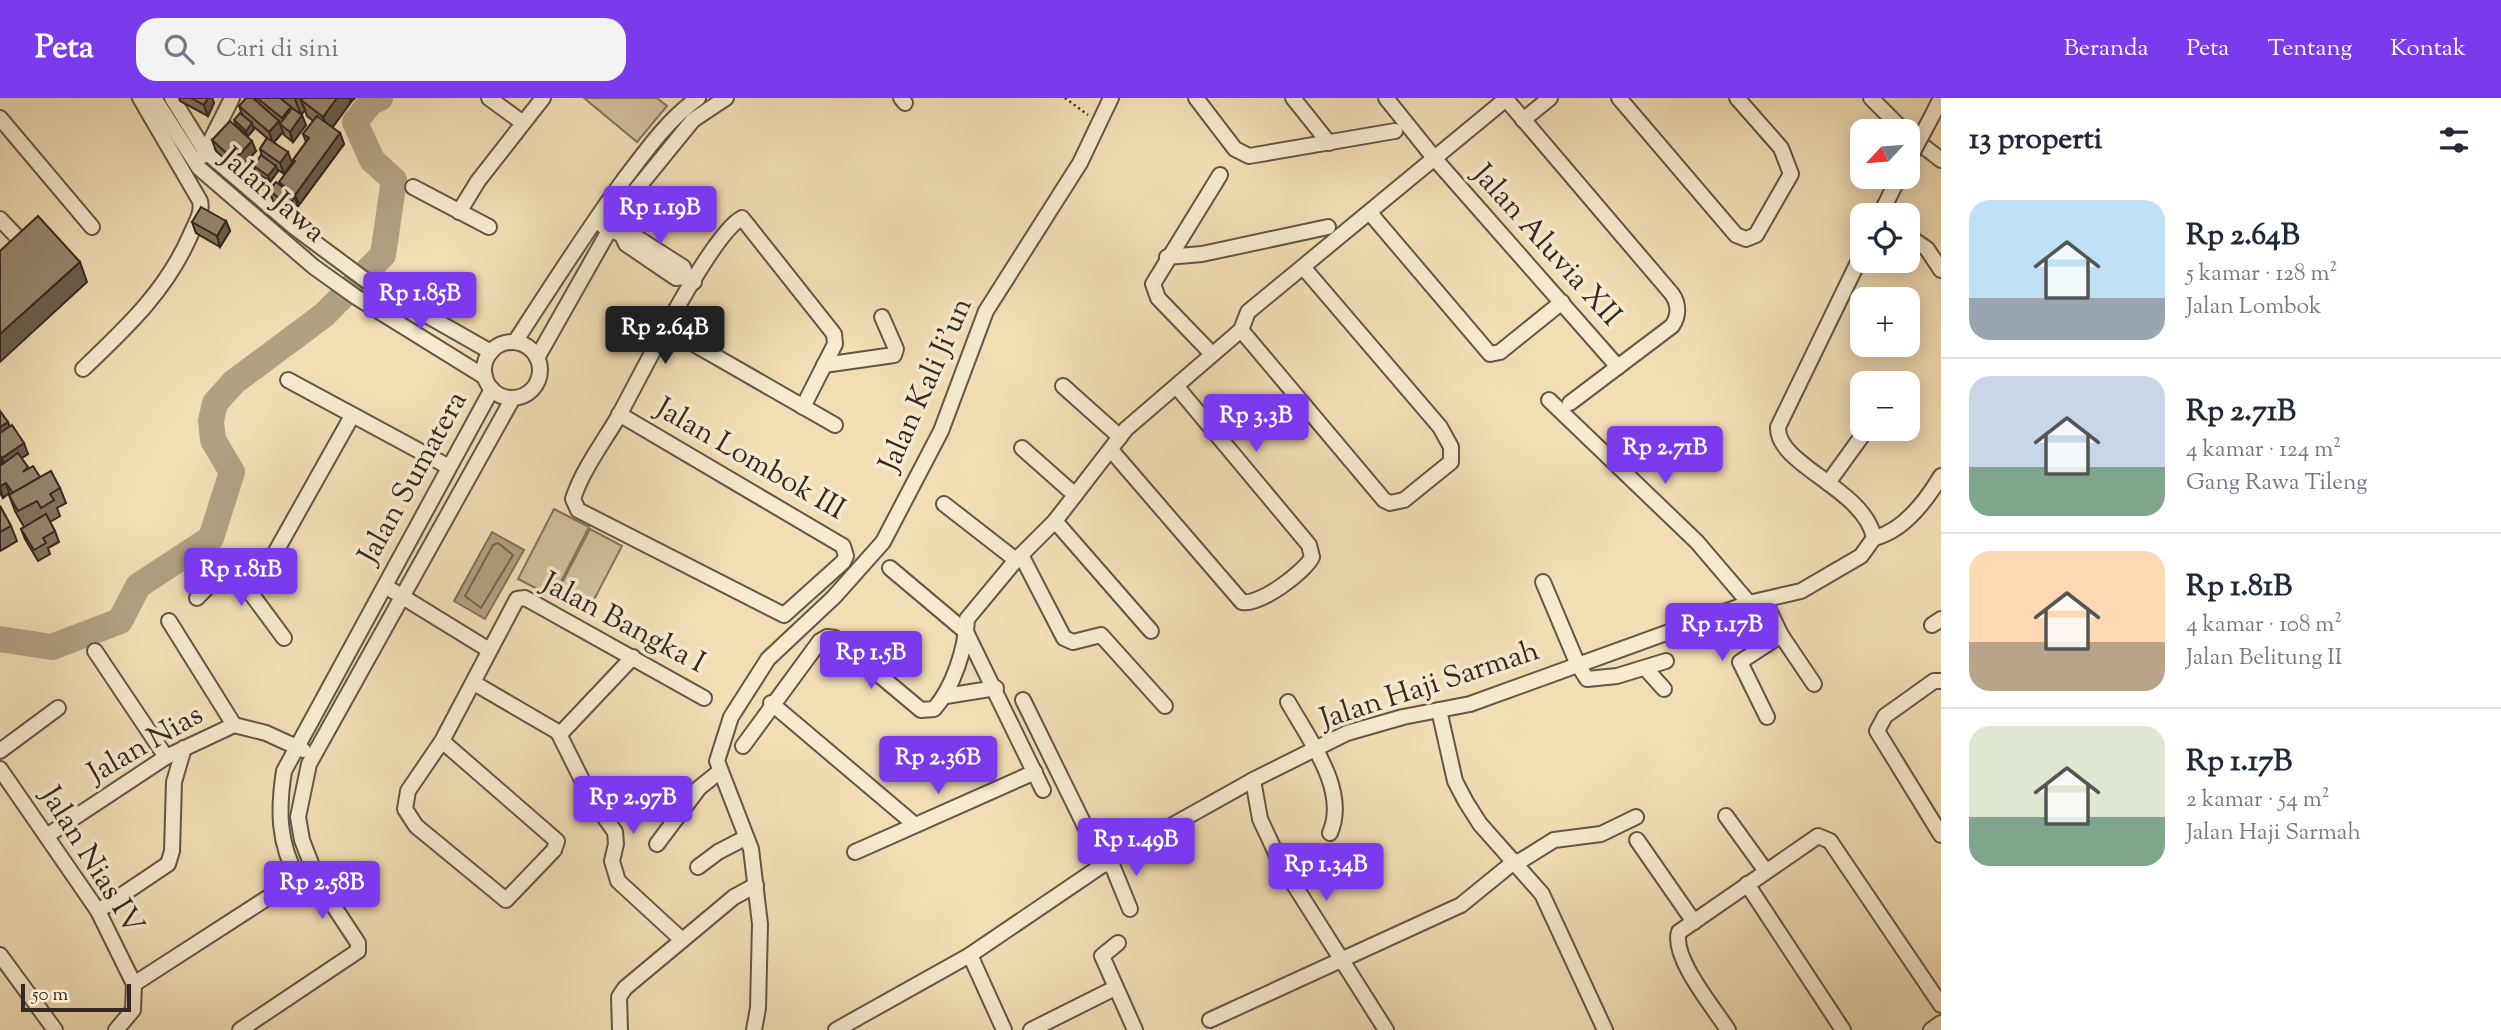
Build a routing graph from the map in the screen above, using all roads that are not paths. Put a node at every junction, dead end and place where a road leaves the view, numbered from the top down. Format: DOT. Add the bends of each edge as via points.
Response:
graph roads {
  1 [pos="140,98"];
  2 [pos="154,98"];
  3 [pos="172,98"];
  4 [pos="232,98"];
  5 [pos="489,98"];
  6 [pos="543,98"];
  7 [pos="670,98"];
  8 [pos="698,98"];
  9 [pos="726,98"];
  10 [pos="1111,98"];
  11 [pos="1293,98"];
  12 [pos="1386,98"];
  13 [pos="1550,98"];
  14 [pos="1619,98"];
  15 [pos="1737,98"];
  16 [pos="1871,98"];
  17 [pos="1941,98"];
  18 [pos="1505,99"];
  19 [pos="1202,100"];
  20 [pos="687,115"];
  21 [pos="0,118"];
  22 [pos="1892,119"];
  23 [pos="1524,120"];
  24 [pos="523,123"];
  25 [pos="1395,131"];
  26 [pos="1920,138"];
  27 [pos="1329,143"];
  28 [pos="1920,144"];
  29 [pos="205,151"];
  30 [pos="1435,159"];
  31 [pos="1941,160"];
  32 [pos="199,168"];
  33 [pos="1220,175"];
  34 [pos="413,187"];
  35 [pos="459,212"];
  36 [pos="1370,213"];
  37 [pos="0,219"];
  38 [pos="594,221"];
  39 [pos="92,227"];
  40 [pos="489,227"];
  41 [pos="1328,227"];
  42 [pos="616,232"];
  43 [pos="1920,244"];
  44 [pos="1167,257"];
  45 [pos="0,262"];
  46 [pos="341,263"];
  47 [pos="1303,267"];
  48 [pos="1941,270"];
  49 [pos="1853,273"];
  50 [pos="690,279"];
  51 [pos="332,281"];
  52 [pos="1562,302"];
  53 [pos="882,317"];
  54 [pos="666,328"];
  55 [pos="1241,330"];
  56 [pos="515,342"];
  57 [pos="491,352"];
  58 [pos="1212,354"];
  59 [pos="537,358"];
  60 [pos="824,365"];
  61 [pos="1618,367"];
  62 [pos="83,369"];
  63 [pos="288,380"];
  64 [pos="489,383"];
  65 [pos="1063,386"];
  66 [pos="1177,387"];
  67 [pos="513,398"];
  68 [pos="1549,400"];
  69 [pos="1570,403"];
  70 [pos="803,407"];
  71 [pos="619,414"];
  72 [pos="352,415"];
  73 [pos="835,425"];
  74 [pos="1858,441"];
  75 [pos="1115,444"];
  76 [pos="1022,448"];
  77 [pos="449,467"];
  78 [pos="1941,475"];
  79 [pos="1828,483"];
  80 [pos="1075,495"];
  81 [pos="944,504"];
  82 [pos="1055,521"];
  83 [pos="1874,538"];
  84 [pos="1018,558"];
  85 [pos="890,568"];
  86 [pos="1544,582"];
  87 [pos="385,586"];
  88 [pos="252,594"];
  89 [pos="404,597"];
  90 [pos="197,598"];
  91 [pos="1757,601"];
  92 [pos="169,621"];
  93 [pos="1151,631"];
  94 [pos="966,632"];
  95 [pos="1781,635"];
  96 [pos="284,638"];
  97 [pos="489,650"];
  98 [pos="95,651"];
  99 [pos="633,657"];
  100 [pos="1666,661"];
  101 [pos="1578,666"];
  102 [pos="1646,669"];
  103 [pos="1941,681"];
  104 [pos="474,683"];
  105 [pos="1814,684"];
  106 [pos="996,688"];
  107 [pos="1664,689"];
  108 [pos="946,696"];
  109 [pos="704,698"];
  110 [pos="1023,700"];
  111 [pos="1288,702"];
  112 [pos="771,703"];
  113 [pos="1165,706"];
  114 [pos="58,708"];
  115 [pos="1439,710"];
  116 [pos="1767,717"];
  117 [pos="234,725"];
  118 [pos="558,732"];
  119 [pos="442,741"];
  120 [pos="743,746"];
  121 [pos="296,747"];
  122 [pos="184,748"];
  123 [pos="1315,750"];
  124 [pos="0,751"];
  125 [pos="314,755"];
  126 [pos="166,757"];
  127 [pos="0,769"];
  128 [pos="719,772"];
  129 [pos="1035,772"];
  130 [pos="1253,779"];
  131 [pos="1042,790"];
  132 [pos="1726,816"];
  133 [pos="1636,817"];
  134 [pos="914,824"];
  135 [pos="1331,833"];
  136 [pos="48,835"];
  137 [pos="1941,835"];
  138 [pos="745,838"];
  139 [pos="1637,839"];
  140 [pos="657,844"];
  141 [pos="855,852"];
  142 [pos="1516,862"];
  143 [pos="1107,863"];
  144 [pos="698,867"];
  145 [pos="313,869"];
  146 [pos="1765,870"];
  147 [pos="298,878"];
  148 [pos="319,884"];
  149 [pos="1747,884"];
  150 [pos="756,885"];
  151 [pos="1130,909"];
  152 [pos="98,911"];
  153 [pos="1694,922"];
  154 [pos="681,939"];
  155 [pos="1118,943"];
  156 [pos="0,955"];
  157 [pos="970,955"];
  158 [pos="1343,960"];
  159 [pos="134,984"];
  160 [pos="1115,988"];
  161 [pos="1941,1005"];
  162 [pos="1210,1020"];
  163 [pos="1941,1023"];
  164 [pos="55,1030"];
  165 [pos="116,1030"];
  166 [pos="240,1030"];
  167 [pos="620,1030"];
  168 [pos="754,1030"];
  169 [pos="835,1030"];
  170 [pos="1004,1030"];
  171 [pos="1031,1030"];
  172 [pos="1135,1030"];
  173 [pos="1386,1030"];
  174 [pos="1605,1030"];
  175 [pos="1728,1030"];
  176 [pos="1843,1030"];
  177 [pos="1931,1030"];
  1 -- 62 [label="street" via="200,201 201,211 163,287"];
  2 -- 32 [label="street, Jalan Jawa"];
  3 -- 29 [label="street, Jalan Jawa"];
  4 -- 29 [label="street"];
  5 -- 24 [label="street"];
  6 -- 24 [label="street"];
  7 -- 20 [label="street"];
  8 -- 20 [label="street"];
  9 -- 20 [label="street"];
  10 -- 128 [label="street, Jalan Kali Ji'un" via="1080,163 986,311 941,431 883,542 834,597 768,659 731,717"];
  11 -- 27 [label="street"];
  12 -- 30 [label="street, Jalan Aluvia XII"];
  13 -- 23 [label="street"];
  14 -- 15 [label="street" via="1736,235 1746,239 1756,235 1791,174 1781,148"];
  16 -- 22 [label="street"];
  17 -- 26 [label="street, bridge"];
  18 -- 23 [label="street"];
  18 -- 30 [label="street"];
  19 -- 27 [label="street" via="1235,149 1249,156"];
  20 -- 38 [label="street" via="657,136"];
  20 -- 42 [label="street" via="623,206"];
  21 -- 39 [label="street"];
  23 -- 61 [label="street" via="1672,294 1678,314 1672,327"];
  24 -- 35 [label="street"];
  25 -- 27 [label="street"];
  28 -- 31 [label="street"];
  29 -- 32 [label="street"];
  29 -- 46 [label="street, Jalan Jawa"];
  30 -- 36 [label="street"];
  30 -- 52 [label="street, Jalan Aluvia XII"];
  32 -- 51 [label="street, Jalan Jawa"];
  33 -- 44 [label="street"];
  34 -- 35 [label="street"];
  35 -- 40 [label="street"];
  36 -- 47 [label="street"];
  36 -- 52 [label="street" via="1485,352 1500,352"];
  37 -- 45 [label="street" via="19,239"];
  38 -- 42 [label="street"];
  38 -- 56 [label="street"];
  41 -- 44 [label="street"];
  42 -- 50 [label="street" via="676,278"];
  42 -- 59 [label="street"];
  43 -- 48 [label="street"];
  44 -- 58 [label="street" via="1153,288"];
  46 -- 51 [label="street"];
  46 -- 57 [label="street, Jalan Jawa"];
  47 -- 55 [label="street" via="1248,312"];
  47 -- 55 [label="street" via="1440,426 1451,447 1451,461 1404,500 1384,500"];
  49 -- 79 [label="street" via="1778,427 1781,442"];
  50 -- 54 [label="street"];
  50 -- 60 [label="street" via="742,218 832,329 835,344"];
  51 -- 64 [label="street, Jalan Jawa"];
  52 -- 61 [label="street, Jalan Aluvia XII"];
  53 -- 60 [label="street" via="896,349 894,355"];
  54 -- 70 [label="street"];
  54 -- 71 [label="street"];
  55 -- 58 [label="street"];
  56 -- 57 [label="street"];
  56 -- 59 [label="street" via="528,347"];
  57 -- 64 [label="street" via="485,363"];
  58 -- 66 [label="street"];
  59 -- 67 [label="street" via="540,373 533,388"];
  60 -- 70 [label="street"];
  61 -- 69 [label="street"];
  63 -- 72 [label="street"];
  64 -- 67 [label="street"];
  64 -- 77 [label="street, Jalan Sumatera"];
  65 -- 75 [label="street"];
  66 -- 75 [label="street"];
  66 -- 75 [label="street" via="1309,545 1309,562 1264,597 1249,604 1235,597"];
  67 -- 89 [label="street, Jalan Sumatera"];
  68 -- 91 [label="street"];
  70 -- 73 [label="street"];
  71 -- 71 [label="street, Jalan Lombok III" via="843,546 843,562 784,615 578,510 572,502 574,494"];
  72 -- 77 [label="street"];
  72 -- 88 [label="street"];
  74 -- 79 [label="street"];
  75 -- 80 [label="street"];
  76 -- 80 [label="street"];
  77 -- 87 [label="street, Jalan Sumatera"];
  78 -- 83 [label="street, Jalan Haji Sarmah" via="1927,501 1888,534"];
  79 -- 83 [label="street" via="1863,510"];
  80 -- 82 [label="street"];
  81 -- 84 [label="street"];
  82 -- 84 [label="street"];
  82 -- 93 [label="street"];
  83 -- 91 [label="street, Jalan Haji Sarmah" via="1861,556 1823,581"];
  84 -- 94 [label="street" via="967,619"];
  84 -- 113 [label="street" via="1064,638 1073,642 1101,635"];
  85 -- 94 [label="street"];
  86 -- 101 [label="street"];
  87 -- 89 [label="street"];
  87 -- 121 [label="street, Jalan Sumatera"];
  88 -- 90 [label="street" via="230,568"];
  88 -- 96 [label="street"];
  89 -- 97 [label="street"];
  89 -- 125 [label="street, Jalan Sumatera"];
  91 -- 95 [label="street"];
  91 -- 101 [label="street, Jalan Haji Sarmah"];
  92 -- 117 [label="street"];
  94 -- 106 [label="street"];
  94 -- 108 [label="street"];
  95 -- 105 [label="street"];
  95 -- 116 [label="street" via="1740,662"];
  97 -- 99 [label="street, Jalan Bangka I" via="517,599 525,598"];
  97 -- 104 [label="street"];
  98 -- 126 [label="street"];
  99 -- 109 [label="street, Jalan Bangka I"];
  99 -- 118 [label="street"];
  100 -- 102 [label="street"];
  101 -- 102 [label="street" via="1590,680"];
  101 -- 115 [label="street, Jalan Haji Sarmah" via="1470,704"];
  102 -- 107 [label="street"];
  103 -- 137 [label="street" via="1934,681 1885,716 1877,732"];
  104 -- 118 [label="street"];
  104 -- 119 [label="street"];
  106 -- 108 [label="street"];
  106 -- 129 [label="street"];
  108 -- 112 [label="street" via="934,709 921,710 832,637 820,641"];
  110 -- 143 [label="street"];
  111 -- 123 [label="street"];
  112 -- 120 [label="street"];
  112 -- 134 [label="street"];
  114 -- 124 [label="street"];
  115 -- 123 [label="street, Jalan Haji Sarmah" via="1372,725"];
  115 -- 142 [label="street" via="1455,781 1480,824"];
  117 -- 121 [label="street, Jalan Nias"];
  117 -- 122 [label="street, Jalan Nias"];
  118 -- 154 [label="street" via="591,798 615,832 612,861 618,881"];
  119 -- 119 [label="street" via="557,841 554,850 506,901 408,817 408,790"];
  121 -- 125 [label="street, Jalan Nias"];
  121 -- 147 [label="street, Jalan Sumatera" via="284,771 279,821"];
  122 -- 126 [label="street, Jalan Nias"];
  122 -- 152 [label="street" via="174,782 168,864"];
  123 -- 130 [label="street, Jalan Haji Sarmah"];
  123 -- 135 [label="street" via="1333,794 1336,820"];
  125 -- 145 [label="street, Jalan Sumatera" via="298,817"];
  126 -- 136 [label="street, Jalan Nias"];
  127 -- 136 [label="street, Jalan Nias IV"];
  128 -- 138 [label="street"];
  128 -- 140 [label="street" via="699,788"];
  129 -- 131 [label="street"];
  129 -- 134 [label="street"];
  130 -- 143 [label="street, Jalan Haji Sarmah"];
  130 -- 158 [label="street" via="1259,819 1281,864"];
  132 -- 146 [label="street"];
  133 -- 142 [label="street" via="1601,834 1554,840"];
  134 -- 141 [label="street"];
  136 -- 152 [label="street, Jalan Nias IV"];
  138 -- 144 [label="street"];
  138 -- 150 [label="street"];
  139 -- 153 [label="street"];
  142 -- 158 [label="street" via="1461,905"];
  142 -- 174 [label="street" via="1542,894"];
  143 -- 151 [label="street"];
  143 -- 157 [label="street, Jalan Haji Sarmah"];
  145 -- 147 [label="street"];
  145 -- 148 [label="street, Jalan Sumatera"];
  146 -- 149 [label="street"];
  146 -- 161 [label="street" via="1812,838 1822,836 1830,841"];
  147 -- 148 [label="street"];
  147 -- 159 [label="street"];
  148 -- 166 [label="street, Jalan Sumatera" via="359,951"];
  149 -- 153 [label="street"];
  149 -- 176 [label="street"];
  150 -- 154 [label="street"];
  150 -- 168 [label="street" via="760,924"];
  152 -- 159 [label="street, Jalan Nias IV"];
  153 -- 175 [label="street" via="1679,932 1678,952"];
  154 -- 167 [label="street" via="625,988 619,997"];
  155 -- 160 [label="street" via="1102,956"];
  156 -- 164 [label="street"];
  157 -- 169 [label="street, Jalan Haji Sarmah"];
  157 -- 170 [label="street"];
  158 -- 162 [label="street"];
  158 -- 173 [label="street"];
  159 -- 165 [label="street" via="133,1010"];
  160 -- 171 [label="street"];
  160 -- 172 [label="street"];
  163 -- 177 [label="street"];
}
